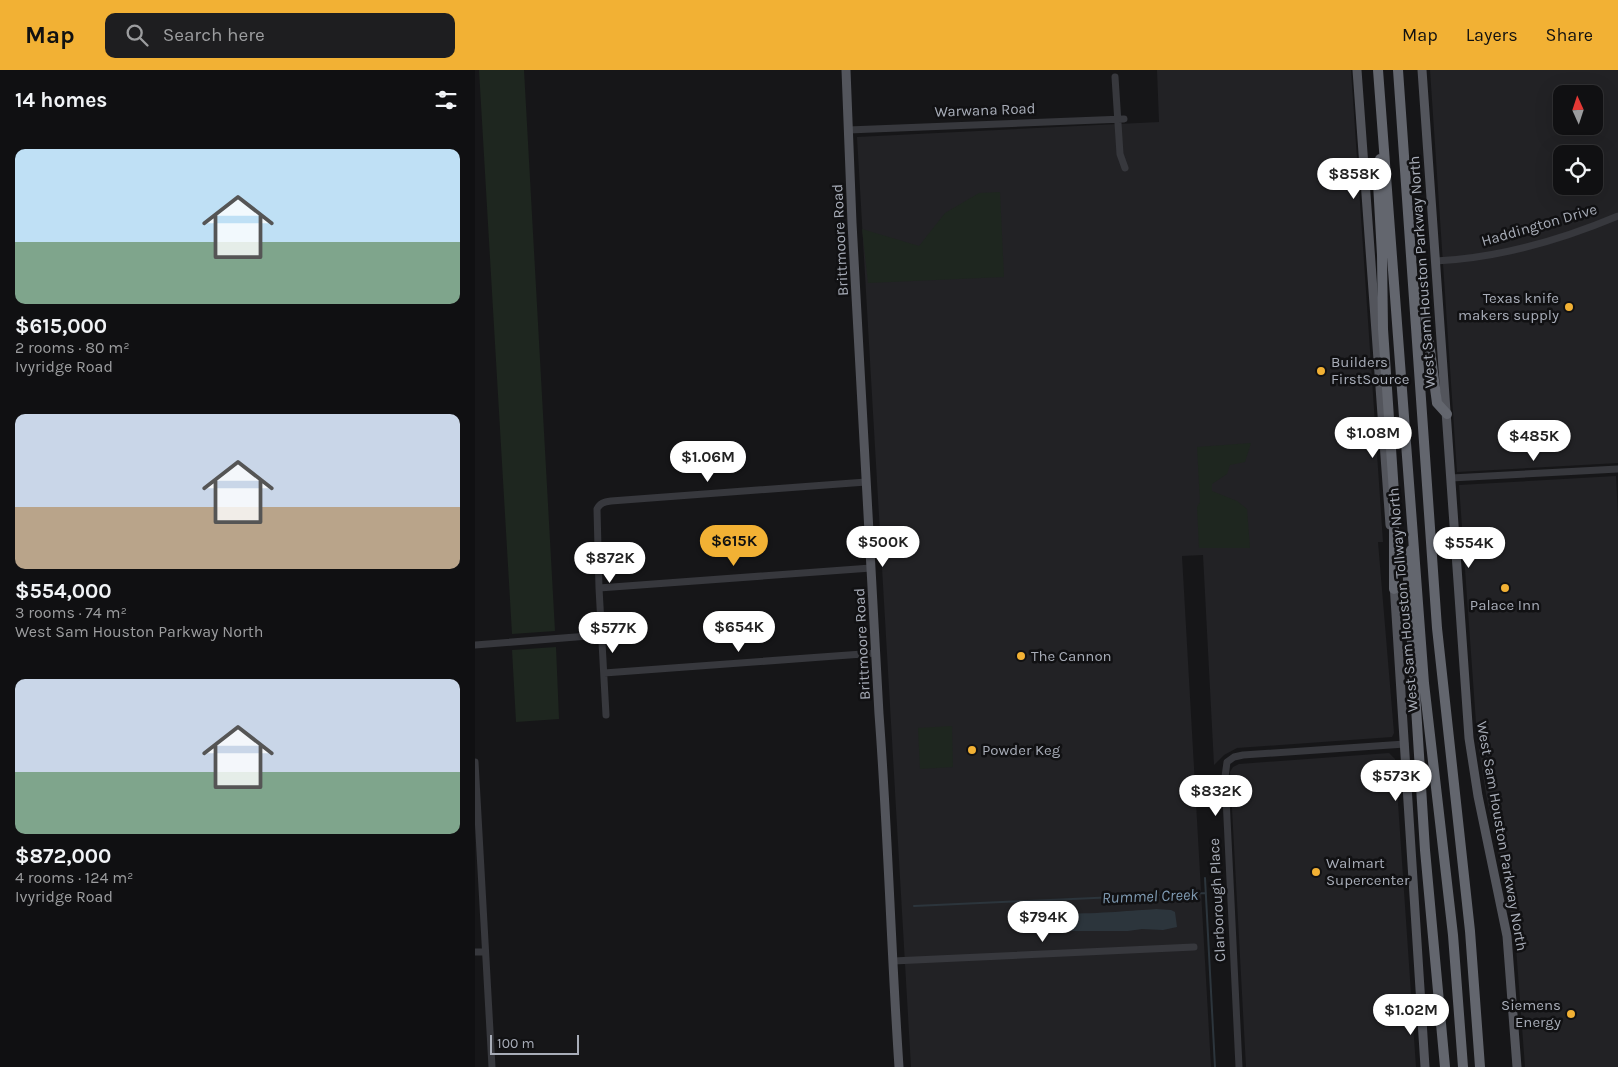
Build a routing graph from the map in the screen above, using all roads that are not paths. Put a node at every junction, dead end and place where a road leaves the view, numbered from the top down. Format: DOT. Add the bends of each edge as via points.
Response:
graph roads {
  1 [pos="846,70"];
  2 [pos="1357,70"];
  3 [pos="1378,70"];
  4 [pos="1398,70"];
  5 [pos="1422,70"];
  6 [pos="1115,77"];
  7 [pos="1121,119"];
  8 [pos="1382,123"];
  9 [pos="848,130"];
  10 [pos="1125,168"];
  11 [pos="1618,216"];
  12 [pos="1436,261"];
  13 [pos="1413,285"];
  14 [pos="1447,414"];
  15 [pos="1618,469"];
  16 [pos="1451,478"];
  17 [pos="866,482"];
  18 [pos="1413,542"];
  19 [pos="871,568"];
  20 [pos="599,588"];
  21 [pos="1394,589"];
  22 [pos="601,636"];
  23 [pos="475,645"];
  24 [pos="876,653"];
  25 [pos="603,673"];
  26 [pos="606,715"];
  27 [pos="1405,744"];
  28 [pos="475,762"];
  29 [pos="1194,947"];
  30 [pos="475,952"];
  31 [pos="485,952"];
  32 [pos="893,961"];
  33 [pos="1516,1054"];
  34 [pos="1424,1057"];
  35 [pos="1480,1063"];
  36 [pos="492,1067"];
  37 [pos="899,1067"];
  38 [pos="1239,1067"];
  39 [pos="1425,1067"];
  40 [pos="1431,1067"];
  41 [pos="1445,1067"];
  42 [pos="1463,1067"];
  43 [pos="1509,1067"];
  44 [pos="1517,1067"];
  45 [pos="1522,1067"];
  1 -- 9 [label="main road, Brittmoore Road"];
  2 -- 21 [label="main road"];
  3 -- 8 [label="highway, West Sam Houston Tollway North"];
  4 -- 13 [label="highway, West Sam Houston Tollway North"];
  5 -- 12 [label="main road, West Sam Houston Parkway North"];
  6 -- 7 [label="street"];
  7 -- 9 [label="street, Warwana Road"];
  7 -- 10 [label="street" via="1120,154"];
  8 -- 18 [label="highway, West Sam Houston Tollway North"];
  8 -- 21 [label="highway" via="1378,183 1383,329 1394,493"];
  9 -- 17 [label="main road, Brittmoore Road"];
  11 -- 12 [label="street, Haddington Drive" via="1489,256"];
  12 -- 14 [label="main road, West Sam Houston Parkway North"];
  13 -- 14 [label="highway" via="1423,297 1437,403"];
  13 -- 35 [label="highway, West Sam Houston Tollway North" via="1439,650 1469,926"];
  14 -- 16 [label="main road, West Sam Houston Parkway North"];
  15 -- 16 [label="street"];
  16 -- 33 [label="main road, West Sam Houston Parkway North" via="1469,738 1507,936"];
  17 -- 19 [label="main road, Brittmoore Road"];
  17 -- 20 [label="street" via="604,502 597,509"];
  18 -- 41 [label="highway" via="1407,564 1425,850"];
  18 -- 42 [label="highway, West Sam Houston Tollway North" via="1424,682 1453,935"];
  19 -- 20 [label="street"];
  19 -- 24 [label="main road, Brittmoore Road"];
  20 -- 22 [label="street"];
  21 -- 27 [label="main road"];
  22 -- 23 [label="street"];
  22 -- 25 [label="street"];
  24 -- 25 [label="street"];
  24 -- 32 [label="main road, Brittmoore Road"];
  25 -- 26 [label="street"];
  27 -- 34 [label="main road"];
  27 -- 38 [label="street, Clarborough Place" via="1243,755 1227,762 1225,777"];
  28 -- 31 [label="street"];
  29 -- 32 [label="street"];
  30 -- 31 [label="street"];
  31 -- 36 [label="street"];
  32 -- 37 [label="main road, Brittmoore Road"];
  33 -- 43 [label="main road"];
  33 -- 44 [label="main road, West Sam Houston Parkway North"];
  33 -- 45 [label="main road"];
  34 -- 39 [label="main road"];
  34 -- 40 [label="main road"];
}
